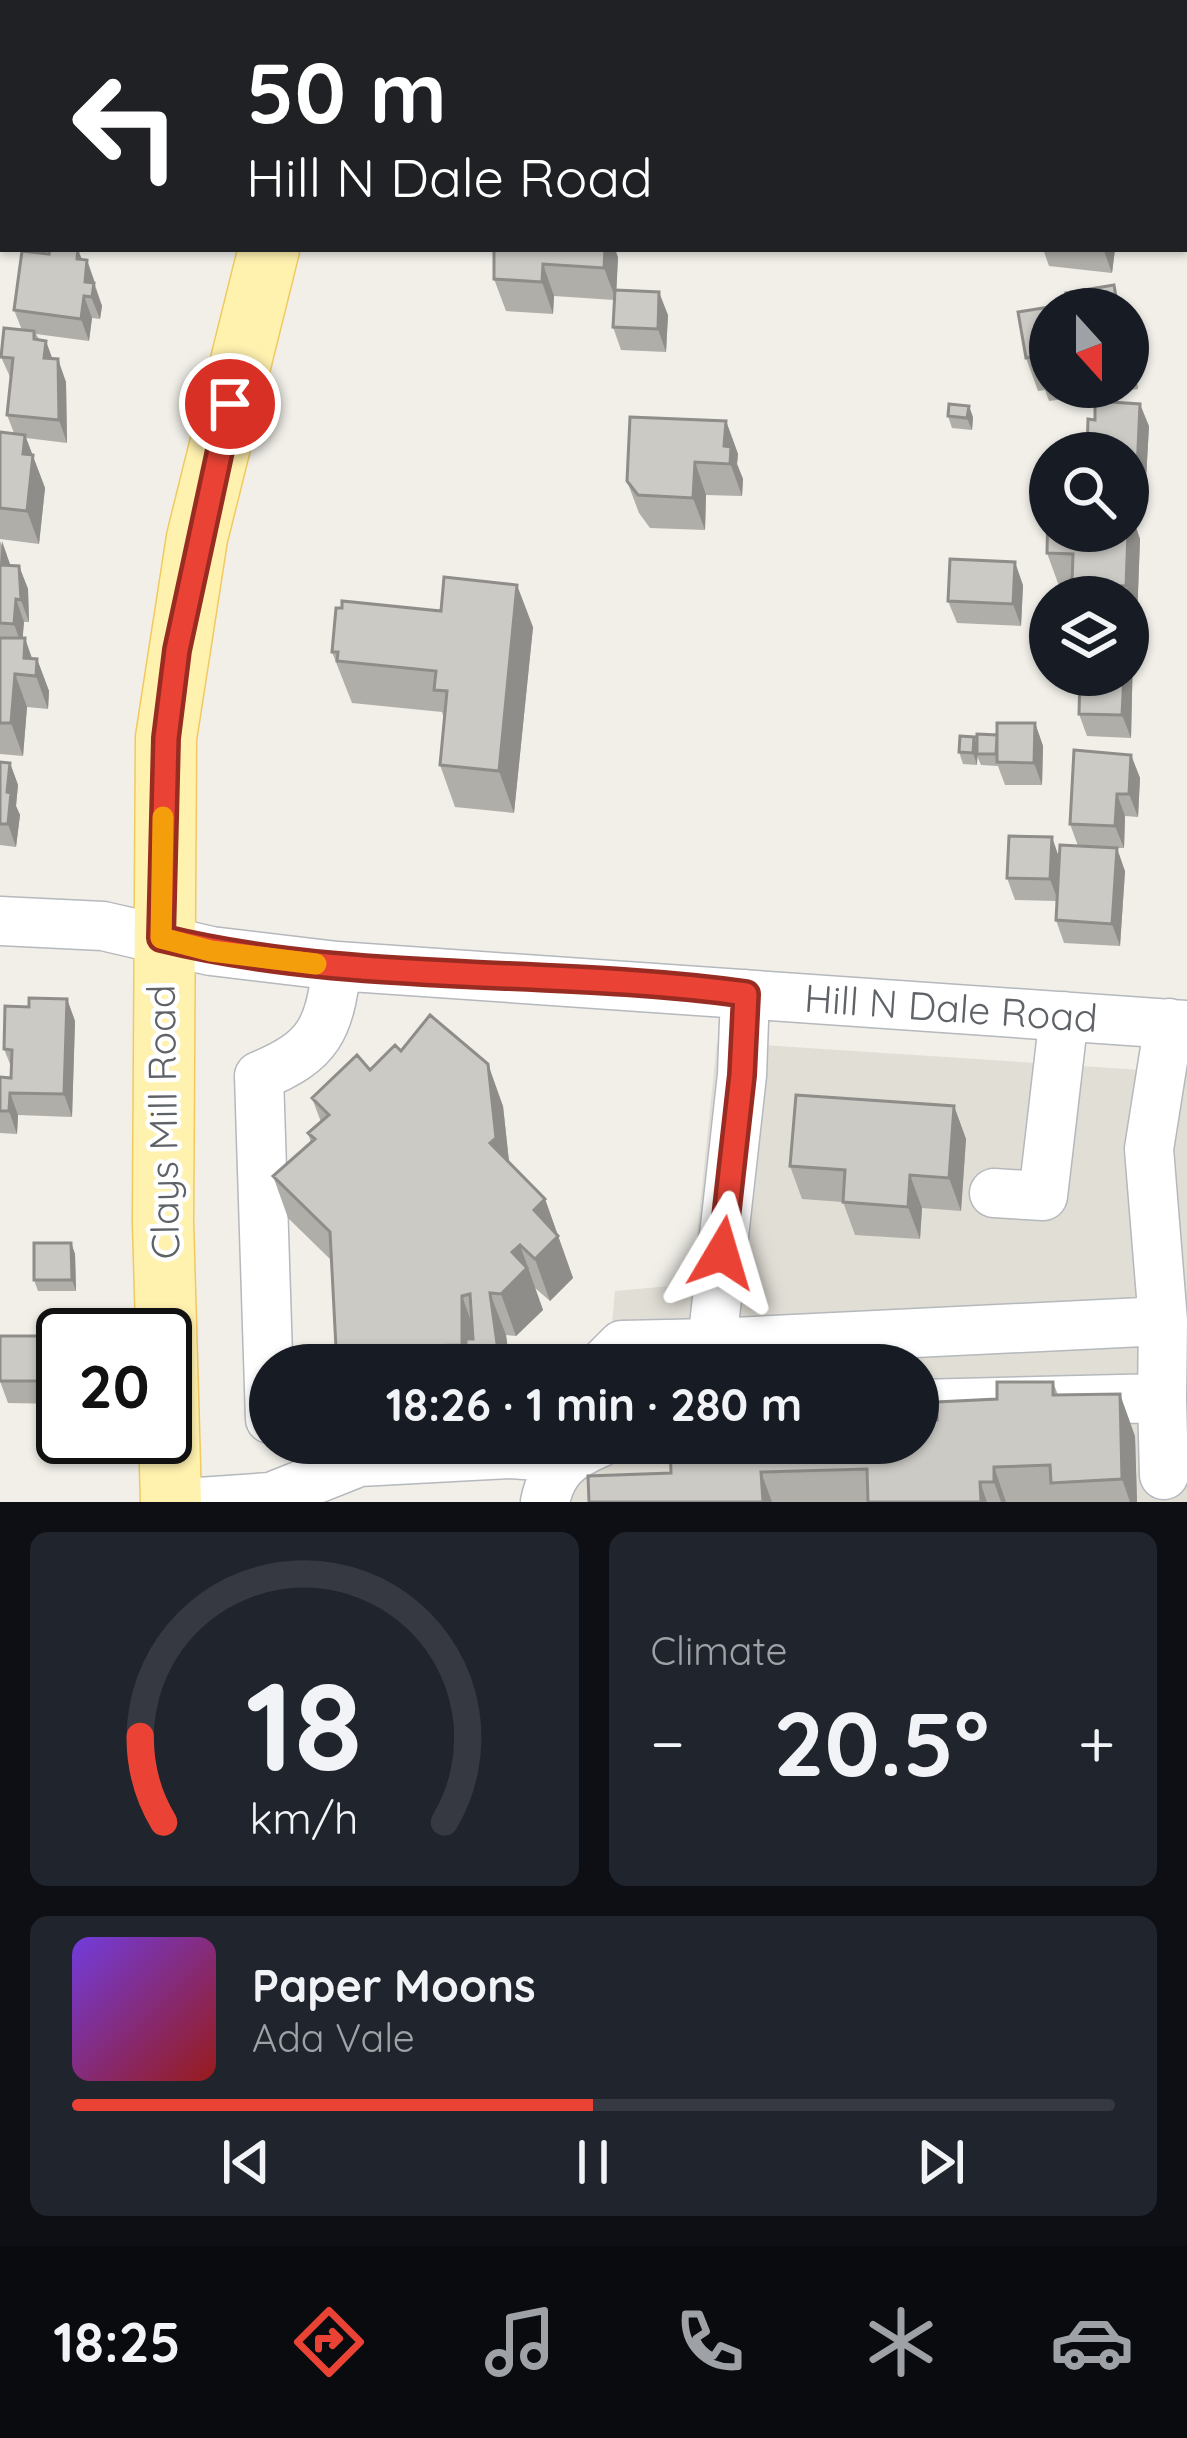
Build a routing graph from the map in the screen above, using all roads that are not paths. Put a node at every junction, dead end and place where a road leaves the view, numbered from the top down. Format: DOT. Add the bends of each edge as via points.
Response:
graph roads {
  1 [pos="267,252"];
  2 [pos="0,921"];
  3 [pos="161,938"];
  4 [pos="337,966"];
  5 [pos="746,994"];
  6 [pos="1064,1016"];
  7 [pos="1178,1024"];
  8 [pos="994,1193"];
  9 [pos="1163,1321"];
  10 [pos="268,1344"];
  11 [pos="712,1344"];
  12 [pos="848,1344"];
  13 [pos="1162,1398"];
  14 [pos="939,1403"];
  15 [pos="270,1464"];
  16 [pos="354,1464"];
  17 [pos="550,1464"];
  18 [pos="1164,1475"];
  19 [pos="271,1500"];
  20 [pos="171,1502"];
  21 [pos="199,1502"];
  22 [pos="545,1502"];
  1 -- 3 [label="main road, Clays Mill Road" via="177,650"];
  2 -- 3 [label="street, Hill N Dale Road"];
  3 -- 4 [label="street, Hill N Dale Road"];
  3 -- 20 [label="main road, Clays Mill Road"];
  4 -- 5 [label="street, Hill N Dale Road"];
  4 -- 10 [label="street" via="332,1010 316,1042 259,1076"];
  5 -- 6 [label="street, Hill N Dale Road"];
  5 -- 11 [label="street"];
  6 -- 7 [label="street, Hill N Dale Road"];
  6 -- 8 [label="street" via="1043,1196"];
  7 -- 9 [label="street" via="1149,1150"];
  9 -- 12 [label="street"];
  9 -- 13 [label="street"];
  13 -- 14 [label="street"];
  13 -- 18 [label="street"];
  15 -- 19 [label="street"];
  16 -- 19 [label="street"];
  17 -- 22 [label="street"];
  19 -- 21 [label="street"];
}
